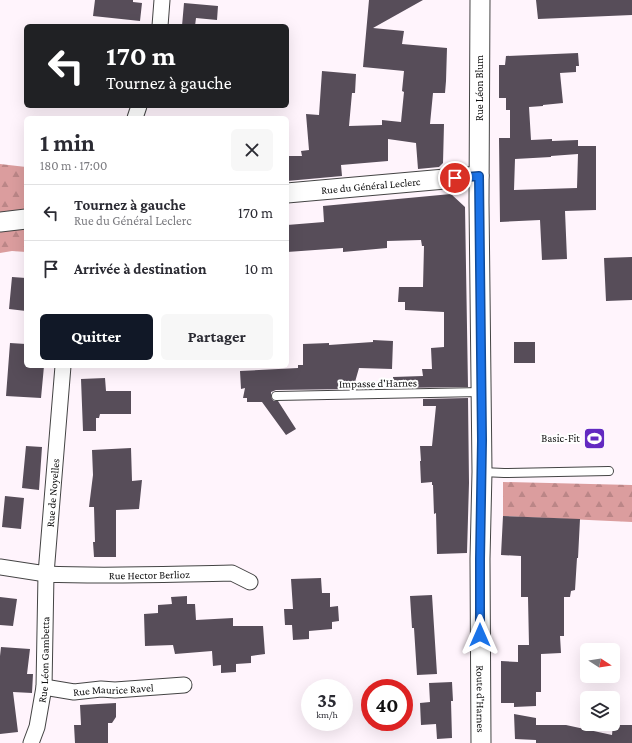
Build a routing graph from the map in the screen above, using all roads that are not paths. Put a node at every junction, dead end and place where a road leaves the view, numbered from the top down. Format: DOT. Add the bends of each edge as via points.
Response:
graph roads {
  1 [pos="162,0"];
  2 [pos="480,0"];
  3 [pos="160,24"];
  4 [pos="479,176"];
  5 [pos="289,193"];
  6 [pos="24,219"];
  7 [pos="0,222"];
  8 [pos="63,368"];
  9 [pos="482,392"];
  10 [pos="276,396"];
  11 [pos="609,471"];
  12 [pos="482,472"];
  13 [pos="0,567"];
  14 [pos="46,574"];
  15 [pos="250,582"];
  16 [pos="184,685"];
  17 [pos="44,688"];
  18 [pos="31,743"];
  19 [pos="481,743"];
  1 -- 3 [label="street"];
  2 -- 4 [label="street, Rue Léon Blum"];
  4 -- 5 [label="street, Rue du Général Leclerc"];
  4 -- 9 [label="street, Route d'Harnes"];
  6 -- 7 [label="street"];
  8 -- 14 [label="street, Rue de Noyelles"];
  9 -- 10 [label="lane, Impasse d'Harnes"];
  9 -- 12 [label="street, Route d'Harnes"];
  11 -- 12 [label="lane"];
  12 -- 19 [label="street, Route d'Harnes"];
  13 -- 14 [label="street"];
  14 -- 15 [label="street, Rue Hector Berlioz" via="109,576 232,573"];
  14 -- 17 [label="street, Rue Léon Gambetta"];
  16 -- 17 [label="street, Rue Maurice Ravel" via="74,692"];
  17 -- 18 [label="street, Rue Léon Gambetta" via="37,727"];
}
